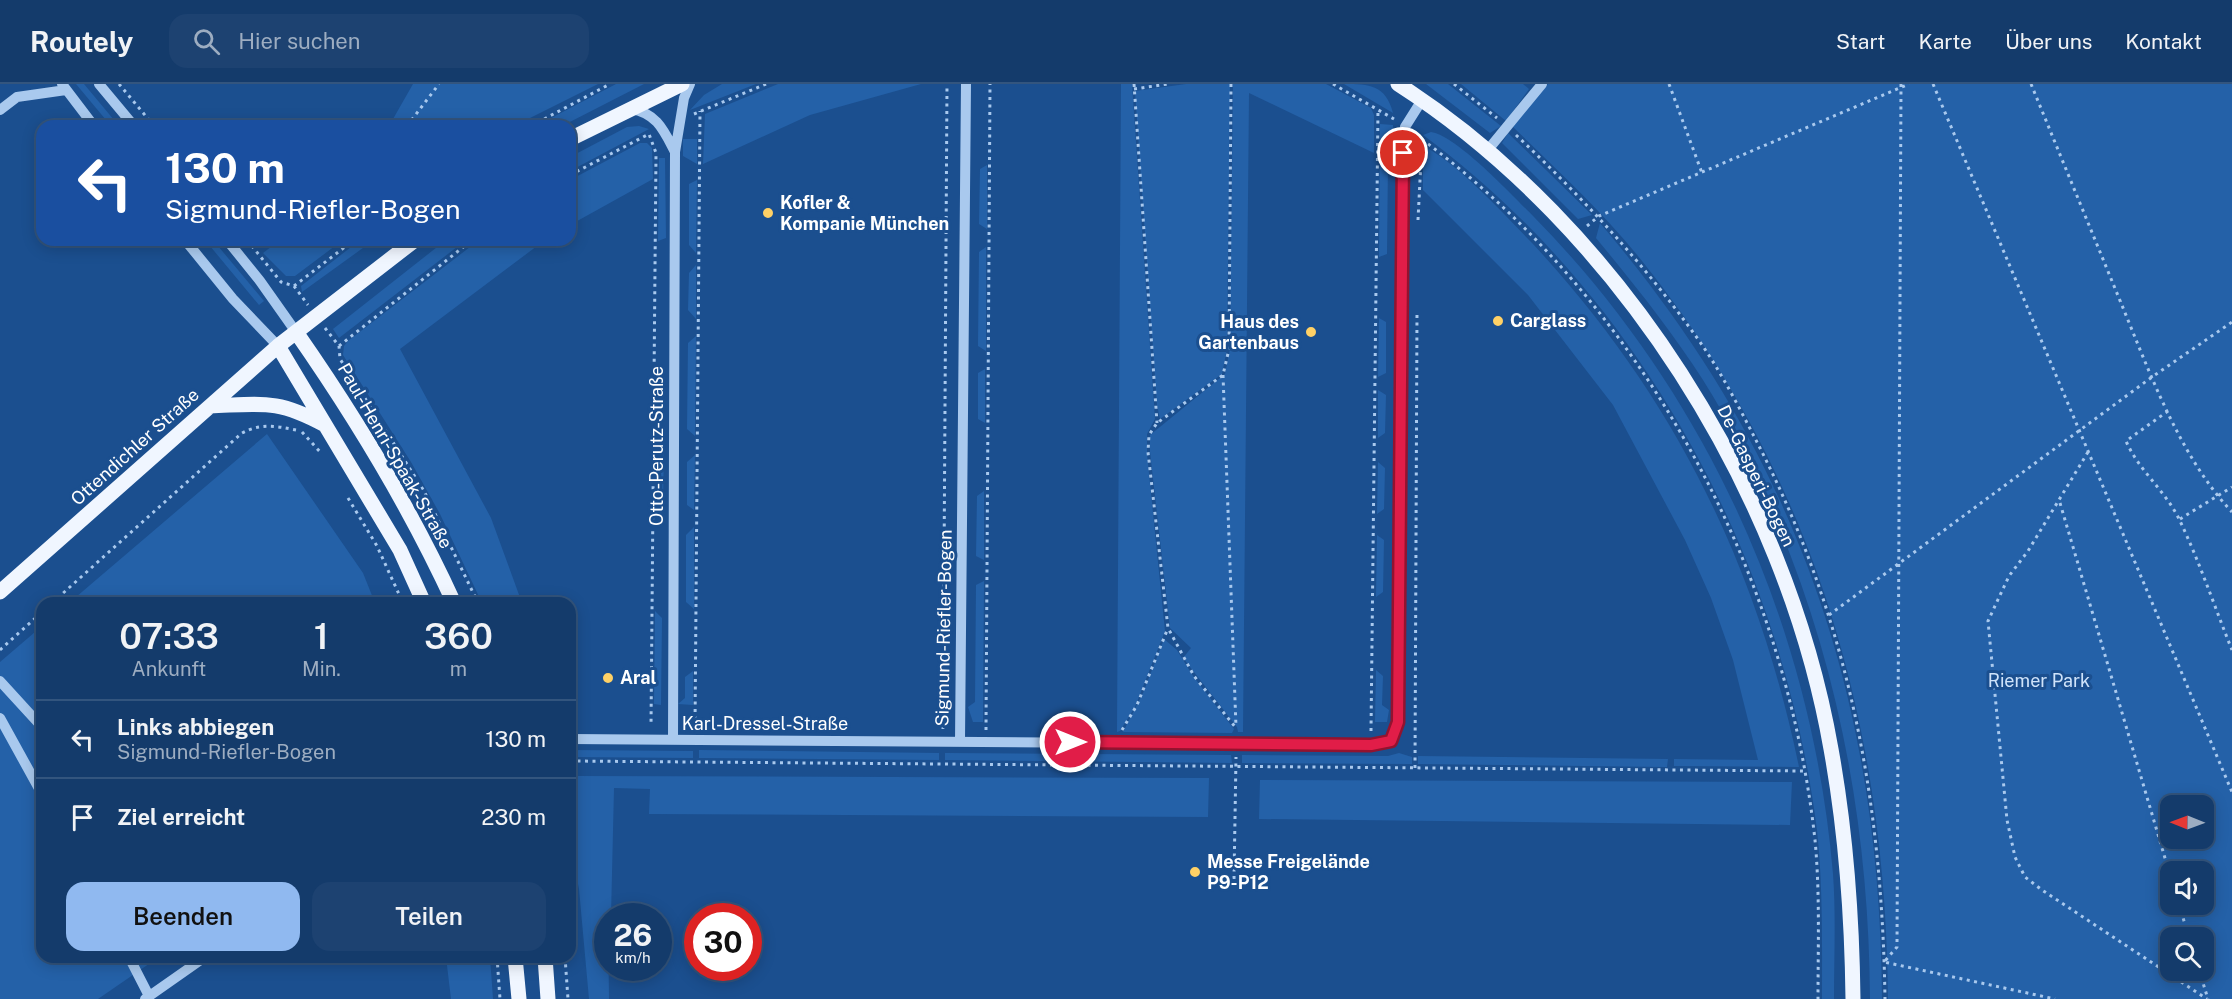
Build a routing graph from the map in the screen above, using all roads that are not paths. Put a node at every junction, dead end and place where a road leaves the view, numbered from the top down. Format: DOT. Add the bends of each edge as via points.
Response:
graph roads {
  1 [pos="99,84"];
  2 [pos="682,84"];
  3 [pos="690,84"];
  4 [pos="966,84"];
  5 [pos="1398,84"];
  6 [pos="1542,84"];
  7 [pos="64,87"];
  8 [pos="1422,100"];
  9 [pos="629,109"];
  10 [pos="0,110"];
  11 [pos="89,120"];
  12 [pos="129,120"];
  13 [pos="576,136"];
  14 [pos="1487,151"];
  15 [pos="675,152"];
  16 [pos="190,246"];
  17 [pos="232,246"];
  18 [pos="407,246"];
  19 [pos="296,332"];
  20 [pos="278,346"];
  21 [pos="210,406"];
  22 [pos="328,427"];
  23 [pos="0,592"];
  24 [pos="421,597"];
  25 [pos="451,597"];
  26 [pos="4,686"];
  27 [pos="0,718"];
  28 [pos="36,721"];
  29 [pos="576,740"];
  30 [pos="673,740"];
  31 [pos="960,741"];
  32 [pos="36,783"];
  33 [pos="132,963"];
  34 [pos="196,963"];
  35 [pos="516,963"];
  36 [pos="545,963"];
  37 [pos="147,997"];
  38 [pos="519,999"];
  39 [pos="548,999"];
  40 [pos="1853,999"];
  1 -- 12 [label="street"];
  2 -- 9 [label="main road"];
  3 -- 15 [label="street, Otto-Perutz-Straße"];
  4 -- 31 [label="street, Sigmund-Riefler-Bogen"];
  5 -- 8 [label="main road, De-Gasperi-Bogen"];
  6 -- 14 [label="street"];
  7 -- 10 [label="street" via="17,97"];
  7 -- 11 [label="street"];
  8 -- 14 [label="main road, De-Gasperi-Bogen"];
  8 -- 31 [label="street, Sigmund-Riefler-Bogen" via="1405,127 1398,722 1391,741 1371,745"];
  9 -- 13 [label="main road"];
  9 -- 15 [label="street, Otto-Perutz-Straße" via="656,118"];
  14 -- 40 [label="main road, De-Gasperi-Bogen" via="1551,210 1610,277 1663,347 1705,413 1749,497 1780,570 1814,672 1831,746 1844,834"];
  15 -- 30 [label="street, Otto-Perutz-Straße"];
  16 -- 20 [label="street"];
  17 -- 19 [label="street"];
  18 -- 19 [label="main road"];
  19 -- 20 [label="main road, Ottendichler Straße"];
  19 -- 25 [label="main road, Paul-Henri-Spaak-Straße" via="373,449 424,539"];
  20 -- 21 [label="main road, Ottendichler Straße"];
  20 -- 22 [label="main road"];
  21 -- 22 [label="main road" via="278,404"];
  21 -- 23 [label="main road, Ottendichler Straße"];
  22 -- 24 [label="main road" via="400,550"];
  26 -- 28 [label="street"];
  27 -- 32 [label="street"];
  29 -- 30 [label="street, Karl-Dressel-Straße"];
  30 -- 31 [label="street, Karl-Dressel-Straße"];
  33 -- 37 [label="street"];
  34 -- 37 [label="street"];
  35 -- 38 [label="main road"];
  36 -- 39 [label="main road"];
}
